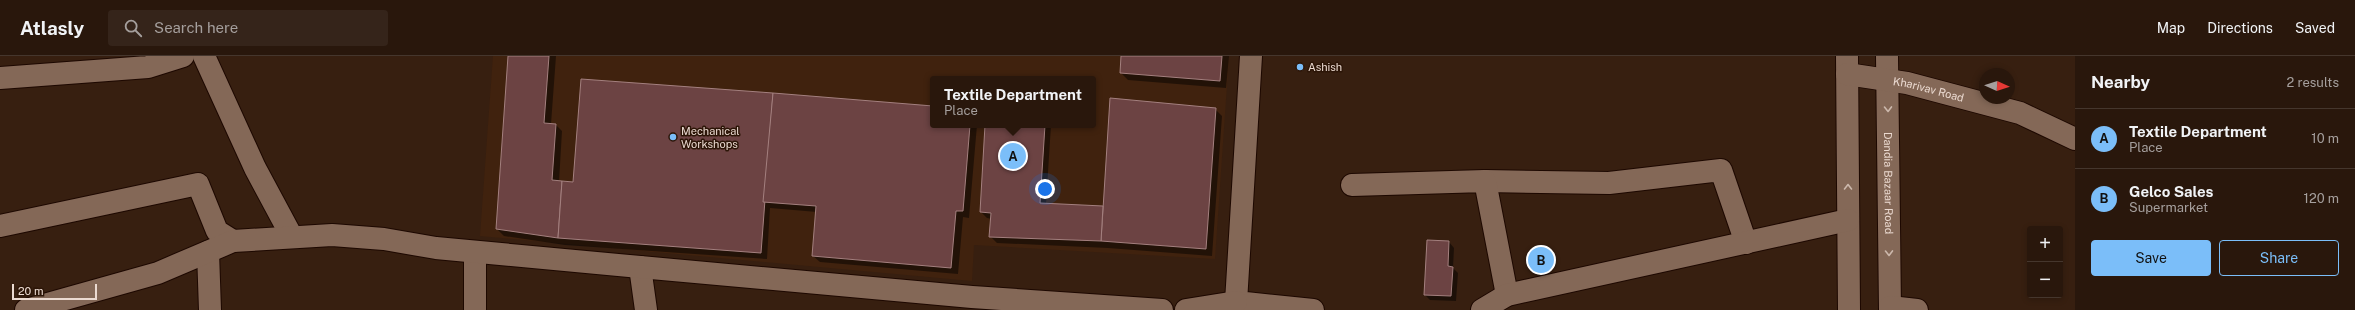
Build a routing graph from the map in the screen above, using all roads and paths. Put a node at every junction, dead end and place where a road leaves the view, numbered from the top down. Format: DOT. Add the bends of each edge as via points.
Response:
graph roads {
  1 [pos="183,56"];
  2 [pos="204,56"];
  3 [pos="1251,56"];
  4 [pos="1887,56"];
  5 [pos="1847,65"];
  6 [pos="0,78"];
  7 [pos="1887,80"];
  8 [pos="2075,139"];
  9 [pos="1485,181"];
  10 [pos="1352,185"];
  11 [pos="1848,220"];
  12 [pos="0,226"];
  13 [pos="292,237"];
  14 [pos="234,241"];
  15 [pos="1746,243"];
  16 [pos="208,252"];
  17 [pos="475,252"];
  18 [pos="640,267"];
  19 [pos="1508,295"];
  20 [pos="1236,302"];
  21 [pos="1890,309"];
  22 [pos="26,310"];
  23 [pos="210,310"];
  24 [pos="475,310"];
  25 [pos="646,310"];
  26 [pos="1162,310"];
  27 [pos="1186,310"];
  28 [pos="1313,310"];
  29 [pos="1482,310"];
  30 [pos="1849,310"];
  31 [pos="1917,310"];
  1 -- 6 [label="street" via="148,67"];
  2 -- 13 [label="street" via="255,168"];
  3 -- 20 [label="street"];
  4 -- 7 [label="street, Dandia Bazaar Road"];
  5 -- 7 [label="street, Kharivav Road"];
  11 -- 5 [label="street, one-way"];
  7 -- 8 [label="street, Kharivav Road" via="1941,91 2020,113"];
  7 -- 21 [label="street, Dandia Bazaar Road, one-way"];
  9 -- 10 [label="street"];
  9 -- 15 [label="street" via="1609,183 1721,170"];
  9 -- 19 [label="street"];
  11 -- 15 [label="street"];
  11 -- 30 [label="street"];
  12 -- 14 [label="street" via="198,184 216,231"];
  13 -- 14 [label="street"];
  13 -- 17 [label="street" via="332,235 384,239"];
  14 -- 16 [label="street"];
  15 -- 19 [label="street"];
  16 -- 22 [label="street" via="158,273"];
  16 -- 23 [label="street"];
  17 -- 18 [label="street"];
  17 -- 24 [label="street"];
  18 -- 25 [label="street"];
  18 -- 26 [label="street" via="972,297"];
  19 -- 29 [label="street"];
  20 -- 27 [label="street"];
  20 -- 28 [label="street"];
  21 -- 31 [label="street"];
}
